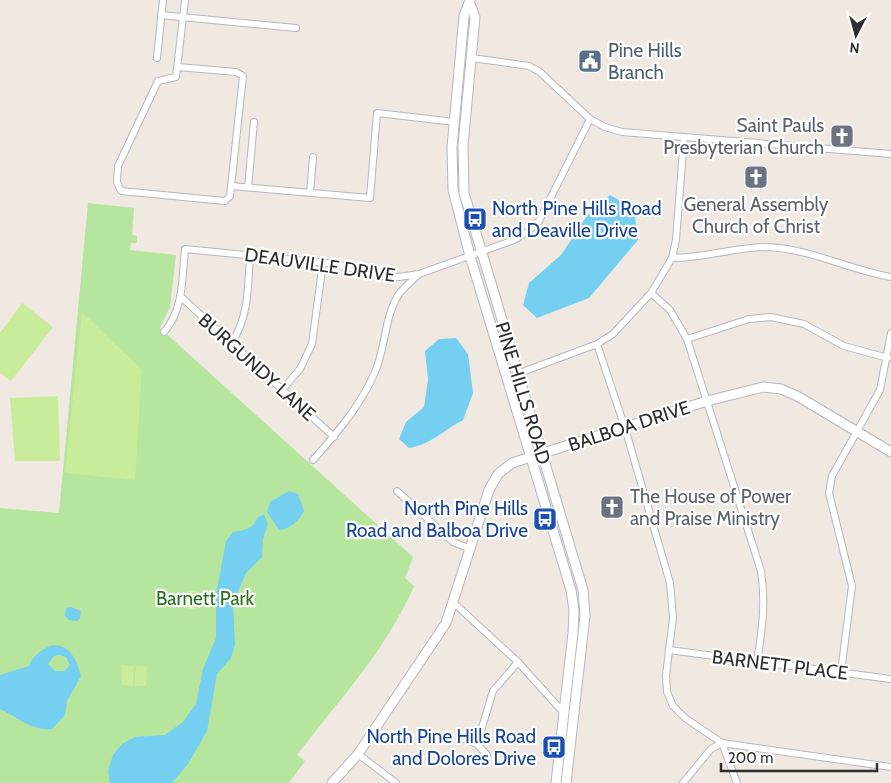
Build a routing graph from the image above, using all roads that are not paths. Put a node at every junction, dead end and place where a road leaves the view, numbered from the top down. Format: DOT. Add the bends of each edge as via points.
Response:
graph roads {
  1 [pos="163,0"];
  2 [pos="185,0"];
  3 [pos="470,2"];
  4 [pos="161,15"];
  5 [pos="183,17"];
  6 [pos="464,25"];
  7 [pos="296,28"];
  8 [pos="157,58"];
  9 [pos="472,58"];
  10 [pos="178,67"];
  11 [pos="590,119"];
  12 [pos="254,122"];
  13 [pos="455,122"];
  14 [pos="684,137"];
  15 [pos="891,154"];
  16 [pos="313,157"];
  17 [pos="232,186"];
  18 [pos="248,187"];
  19 [pos="310,193"];
  20 [pos="480,252"];
  21 [pos="250,255"];
  22 [pos="470,256"];
  23 [pos="672,258"];
  24 [pos="323,262"];
  25 [pos="419,274"];
  26 [pos="891,277"];
  27 [pos="651,293"];
  28 [pos="181,297"];
  29 [pos="164,332"];
  30 [pos="891,333"];
  31 [pos="687,339"];
  32 [pos="232,342"];
  33 [pos="597,344"];
  34 [pos="888,358"];
  35 [pos="518,374"];
  36 [pos="283,389"];
  37 [pos="707,401"];
  38 [pos="625,428"];
  39 [pos="856,432"];
  40 [pos="334,437"];
  41 [pos="891,452"];
  42 [pos="541,454"];
  43 [pos="531,457"];
  44 [pos="313,460"];
  45 [pos="397,491"];
  46 [pos="471,549"];
  47 [pos="454,603"];
  48 [pos="669,650"];
  49 [pos="518,662"];
  50 [pos="757,662"];
  51 [pos="841,672"];
  52 [pos="891,679"];
  53 [pos="563,712"];
  54 [pos="464,739"];
  55 [pos="722,743"];
  56 [pos="476,744"];
  57 [pos="358,754"];
  58 [pos="487,755"];
  59 [pos="891,767"];
  60 [pos="332,783"];
  61 [pos="396,783"];
  62 [pos="556,783"];
  63 [pos="566,783"];
  64 [pos="683,783"];
  65 [pos="737,783"];
  1 -- 4 [label="street"];
  2 -- 5 [label="street"];
  3 -- 6 [label="main road, PINE HILLS ROAD"];
  3 -- 9 [label="main road, PINE HILLS ROAD" via="475,16"];
  4 -- 5 [label="street"];
  4 -- 8 [label="street"];
  5 -- 7 [label="street"];
  5 -- 10 [label="street"];
  6 -- 9 [label="main road" via="467,51"];
  6 -- 13 [label="main road, PINE HILLS ROAD"];
  9 -- 11 [label="street" via="525,64"];
  9 -- 20 [label="main road, PINE HILLS ROAD" via="462,170 468,212"];
  10 -- 17 [label="street" via="236,72 243,76"];
  10 -- 17 [label="street" via="176,77 158,81 118,166 117,182 121,190 225,201"];
  11 -- 14 [label="street" via="622,132"];
  11 -- 20 [label="street, DEAUVILLE DRIVE" via="539,221 514,240"];
  12 -- 18 [label="street"];
  13 -- 19 [label="street" via="377,113 370,198"];
  13 -- 22 [label="main road, PINE HILLS ROAD" via="451,170 453,190"];
  14 -- 15 [label="street"];
  14 -- 23 [label="street"];
  16 -- 19 [label="street"];
  17 -- 18 [label="street"];
  18 -- 19 [label="street"];
  20 -- 22 [label="street, DEAUVILLE DRIVE"];
  20 -- 35 [label="main road, PINE HILLS ROAD"];
  21 -- 24 [label="street, DEAUVILLE DRIVE"];
  21 -- 28 [label="street, DEAUVILLE DRIVE" via="186,249"];
  21 -- 32 [label="street" via="245,316"];
  22 -- 25 [label="street, DEAUVILLE DRIVE"];
  22 -- 43 [label="main road, PINE HILLS ROAD"];
  23 -- 26 [label="street" via="769,248 789,250"];
  23 -- 27 [label="street"];
  24 -- 25 [label="street, DEAUVILLE DRIVE" via="381,276 399,278"];
  24 -- 36 [label="street" via="312,344 300,369"];
  25 -- 40 [label="street" via="400,292 392,307 376,370 355,409"];
  27 -- 31 [label="street" via="670,310"];
  27 -- 33 [label="street" via="613,334"];
  28 -- 29 [label="street"];
  28 -- 32 [label="street, BURGUNDY LANE"];
  30 -- 34 [label="street"];
  31 -- 34 [label="street" via="749,319 771,317 804,324 844,346"];
  31 -- 37 [label="street"];
  32 -- 36 [label="street, BURGUNDY LANE"];
  33 -- 35 [label="street"];
  33 -- 38 [label="street"];
  34 -- 39 [label="street" via="874,403"];
  35 -- 42 [label="main road, PINE HILLS ROAD"];
  36 -- 40 [label="street, BURGUNDY LANE"];
  37 -- 38 [label="main road, BALBOA DRIVE"];
  37 -- 39 [label="main road, BALBOA DRIVE" via="763,387 781,389"];
  37 -- 50 [label="street" via="761,571 765,594"];
  38 -- 42 [label="main road, BALBOA DRIVE"];
  38 -- 48 [label="street" via="670,583 673,602"];
  39 -- 41 [label="main road, BALBOA DRIVE"];
  39 -- 51 [label="street" via="832,476 829,493 852,586"];
  40 -- 44 [label="street"];
  42 -- 43 [label="main road, BALBOA DRIVE"];
  42 -- 63 [label="main road, PINE HILLS ROAD" via="579,574 585,605"];
  43 -- 46 [label="main road, BALBOA DRIVE" via="512,463 498,474 489,490"];
  43 -- 53 [label="main road, PINE HILLS ROAD" via="571,590 574,610"];
  45 -- 46 [label="street" via="453,542"];
  46 -- 47 [label="main road, BALBOA DRIVE"];
  47 -- 49 [label="street"];
  47 -- 57 [label="main road, BALBOA DRIVE" via="434,644"];
  48 -- 50 [label="street, BARNETT PLACE"];
  48 -- 55 [label="street" via="666,675 672,706 684,718"];
  49 -- 53 [label="street"];
  49 -- 56 [label="street" via="493,691"];
  50 -- 51 [label="street, BARNETT PLACE"];
  51 -- 52 [label="street, BARNETT PLACE"];
  53 -- 62 [label="main road, PINE HILLS ROAD"];
  54 -- 56 [label="street"];
  55 -- 59 [label="street"];
  55 -- 64 [label="street" via="711,749"];
  55 -- 65 [label="street"];
  56 -- 58 [label="street"];
  57 -- 60 [label="main road, BALBOA DRIVE"];
  57 -- 61 [label="street"];
}
